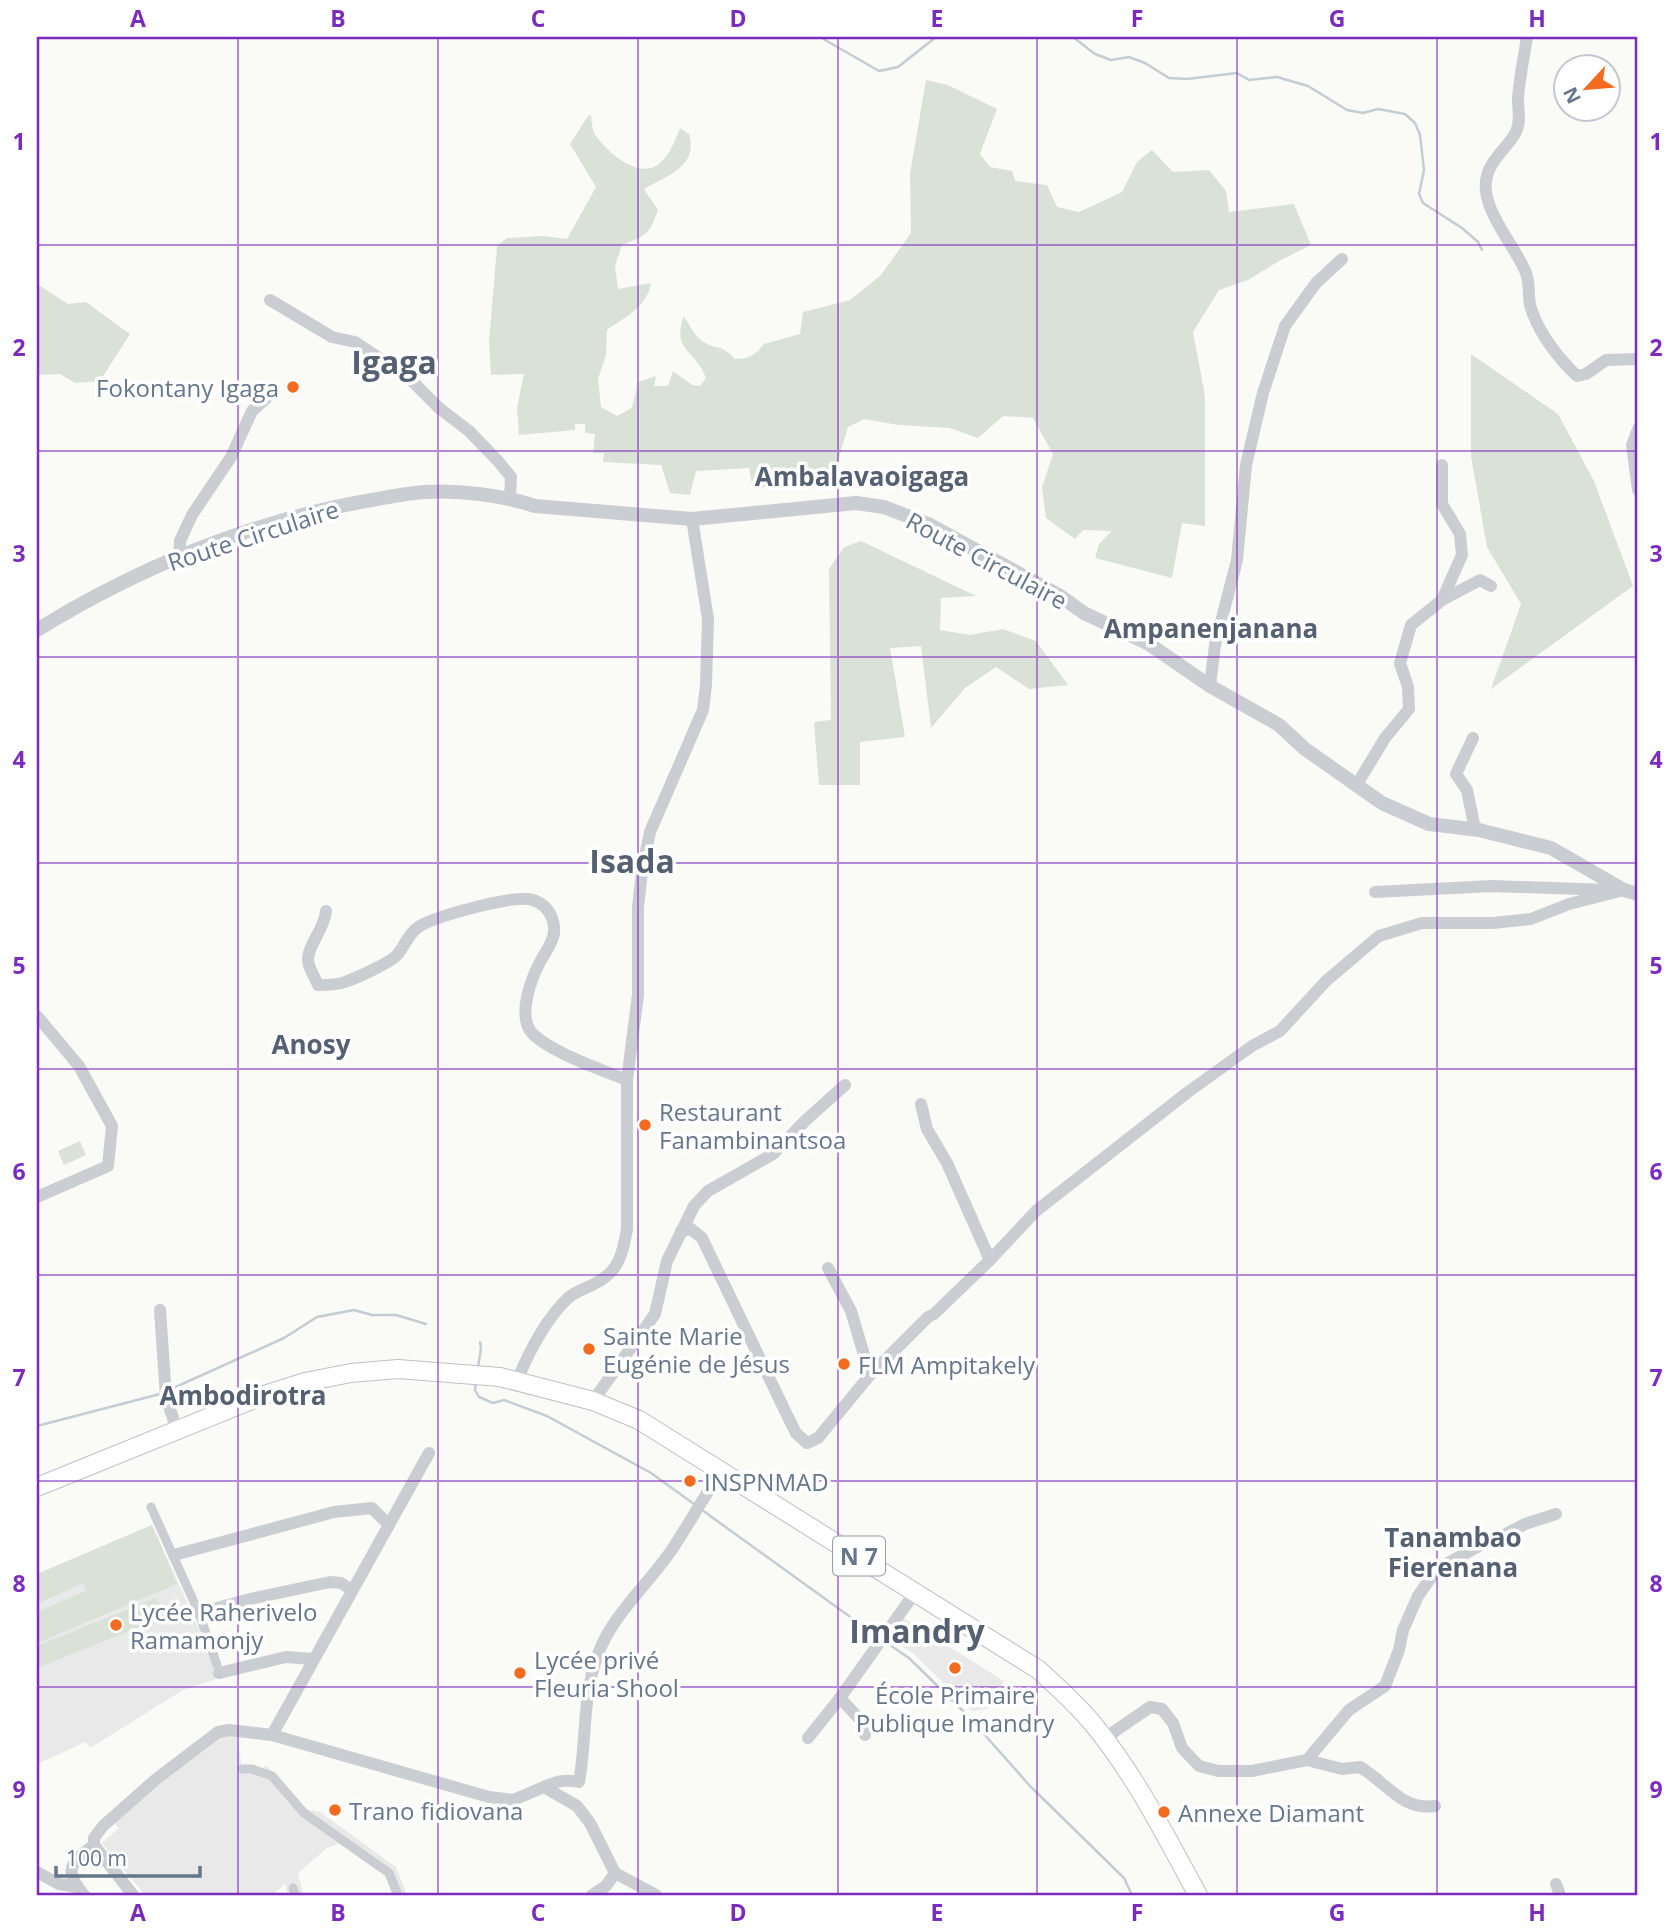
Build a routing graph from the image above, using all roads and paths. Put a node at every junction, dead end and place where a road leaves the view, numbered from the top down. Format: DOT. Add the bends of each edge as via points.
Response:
graph roads {
  1 [pos="1527,37"];
  2 [pos="1342,259"];
  3 [pos="270,300"];
  4 [pos="1638,359"];
  5 [pos="272,393"];
  6 [pos="1638,429"];
  7 [pos="1442,465"];
  8 [pos="1638,490"];
  9 [pos="510,498"];
  10 [pos="692,519"];
  11 [pos="179,558"];
  12 [pos="1491,586"];
  13 [pos="1442,600"];
  14 [pos="37,630"];
  15 [pos="1210,686"];
  16 [pos="1473,738"];
  17 [pos="1356,786"];
  18 [pos="1475,829"];
  19 [pos="1375,892"];
  20 [pos="1631,892"];
  21 [pos="326,911"];
  22 [pos="37,1016"];
  23 [pos="627,1080"];
  24 [pos="845,1085"];
  25 [pos="921,1104"];
  26 [pos="37,1197"];
  27 [pos="681,1231"];
  28 [pos="990,1259"];
  29 [pos="828,1268"];
  30 [pos="160,1310"];
  31 [pos="870,1375"];
  32 [pos="517,1381"];
  33 [pos="593,1401"];
  34 [pos="177,1430"];
  35 [pos="429,1453"];
  36 [pos="722,1471"];
  37 [pos="37,1487"];
  38 [pos="151,1507"];
  39 [pos="1556,1514"];
  40 [pos="389,1525"];
  41 [pos="174,1555"];
  42 [pos="352,1590"];
  43 [pos="916,1591"];
  44 [pos="199,1613"];
  45 [pos="313,1659"];
  46 [pos="218,1669"];
  47 [pos="840,1698"];
  48 [pos="272,1735"];
  49 [pos="865,1735"];
  50 [pos="808,1738"];
  51 [pos="1105,1738"];
  52 [pos="1307,1760"];
  53 [pos="242,1769"];
  54 [pos="579,1782"];
  55 [pos="544,1787"];
  56 [pos="1435,1806"];
  57 [pos="577,1807"];
  58 [pos="94,1845"];
  59 [pos="37,1872"];
  60 [pos="615,1873"];
  61 [pos="81,1891"];
  62 [pos="133,1895"];
  63 [pos="398,1895"];
  64 [pos="592,1895"];
  65 [pos="656,1895"];
  66 [pos="1198,1895"];
  1 -- 4 [label="street" via="1516,133 1486,177 1492,211 1528,276 1530,306 1564,364 1577,376 1606,360"];
  2 -- 15 [label="street" via="1316,283 1285,326 1267,381 1246,465 1237,560 1215,645"];
  3 -- 9 [label="street" via="332,337 355,342 409,378 498,461 511,477"];
  5 -- 11 [label="street" via="252,411 231,457 192,515 180,541"];
  6 -- 8 [label="street" via="1632,445"];
  7 -- 13 [label="street" via="1442,504 1460,534 1462,555"];
  9 -- 10 [label="street, Route Circulaire" via="534,506"];
  9 -- 11 [label="street, Route Circulaire" via="445,491 341,505 207,545"];
  10 -- 15 [label="street, Route Circulaire" via="856,503 884,507 928,524 1084,613 1149,644"];
  10 -- 23 [label="street" via="708,619 703,710 650,832 638,907 638,995"];
  11 -- 14 [label="street, Route Circulaire" via="105,590"];
  12 -- 13 [label="street" via="1479,580"];
  13 -- 17 [label="street" via="1411,625 1400,663 1409,709"];
  15 -- 17 [label="street, Route Circulaire" via="1279,725"];
  16 -- 18 [label="street" via="1456,774 1467,790"];
  17 -- 18 [label="street, Route Circulaire" via="1429,824"];
  18 -- 20 [label="street, Route Circulaire" via="1551,848"];
  19 -- 20 [label="street" via="1492,886"];
  20 -- 28 [label="street" via="1569,904 1531,919 1422,923 1379,936 1326,981 1280,1031 1252,1046 1092,1166 1036,1211"];
  21 -- 23 [label="street" via="308,956 318,985 343,982 396,957 420,926 480,905 532,900 549,910 554,939 538,964 527,1000 525,1017 531,1032 585,1063"];
  22 -- 26 [label="street" via="79,1066 112,1126 108,1166"];
  23 -- 32 [label="street" via="623,1253 615,1269 562,1304 528,1353"];
  24 -- 27 [label="street" via="773,1154 708,1191"];
  25 -- 28 [label="street" via="927,1129"];
  27 -- 31 [label="street" via="691,1229 702,1238 796,1433 807,1443 818,1438"];
  27 -- 33 [label="street" via="667,1261 655,1314"];
  28 -- 31 [label="street"];
  29 -- 31 [label="street" via="851,1311"];
  30 -- 34 [label="street" via="166,1393"];
  32 -- 33 [label="main road, N 7"];
  32 -- 34 [label="main road, N 7" via="425,1370 351,1373 264,1395"];
  33 -- 36 [label="main road, N 7" via="639,1420"];
  34 -- 37 [label="main road, N 7"];
  35 -- 40 [label="street"];
  36 -- 43 [label="main road, N 7"];
  36 -- 54 [label="street" via="672,1549 609,1630 588,1690"];
  38 -- 41 [label="street"];
  39 -- 52 [label="street" via="1487,1540 1437,1569 1418,1596 1385,1686 1349,1710"];
  40 -- 41 [label="street" via="372,1508 334,1512"];
  40 -- 42 [label="street"];
  41 -- 44 [label="street"];
  42 -- 44 [label="street" via="330,1582"];
  42 -- 45 [label="street"];
  43 -- 47 [label="street"];
  43 -- 51 [label="main road, N 7" via="1039,1670"];
  44 -- 46 [label="street"];
  45 -- 46 [label="street" via="286,1657"];
  45 -- 48 [label="street"];
  47 -- 49 [label="street" via="865,1725"];
  47 -- 50 [label="street"];
  48 -- 55 [label="street" via="489,1797 513,1800"];
  48 -- 58 [label="street" via="218,1732 103,1826"];
  51 -- 52 [label="street" via="1150,1707 1162,1710 1173,1723 1182,1748 1199,1766 1252,1771"];
  51 -- 66 [label="main road, N 7"];
  52 -- 56 [label="street" via="1342,1769 1360,1767 1410,1805"];
  53 -- 63 [label="street" via="272,1776 304,1813 389,1873"];
  54 -- 55 [label="street" via="557,1781"];
  54 -- 57 [label="street"];
  55 -- 57 [label="street"];
  57 -- 60 [label="street"];
  58 -- 61 [label="street" via="71,1866"];
  58 -- 62 [label="street"];
  59 -- 61 [label="street"];
  60 -- 64 [label="street"];
  60 -- 65 [label="street"];
}
